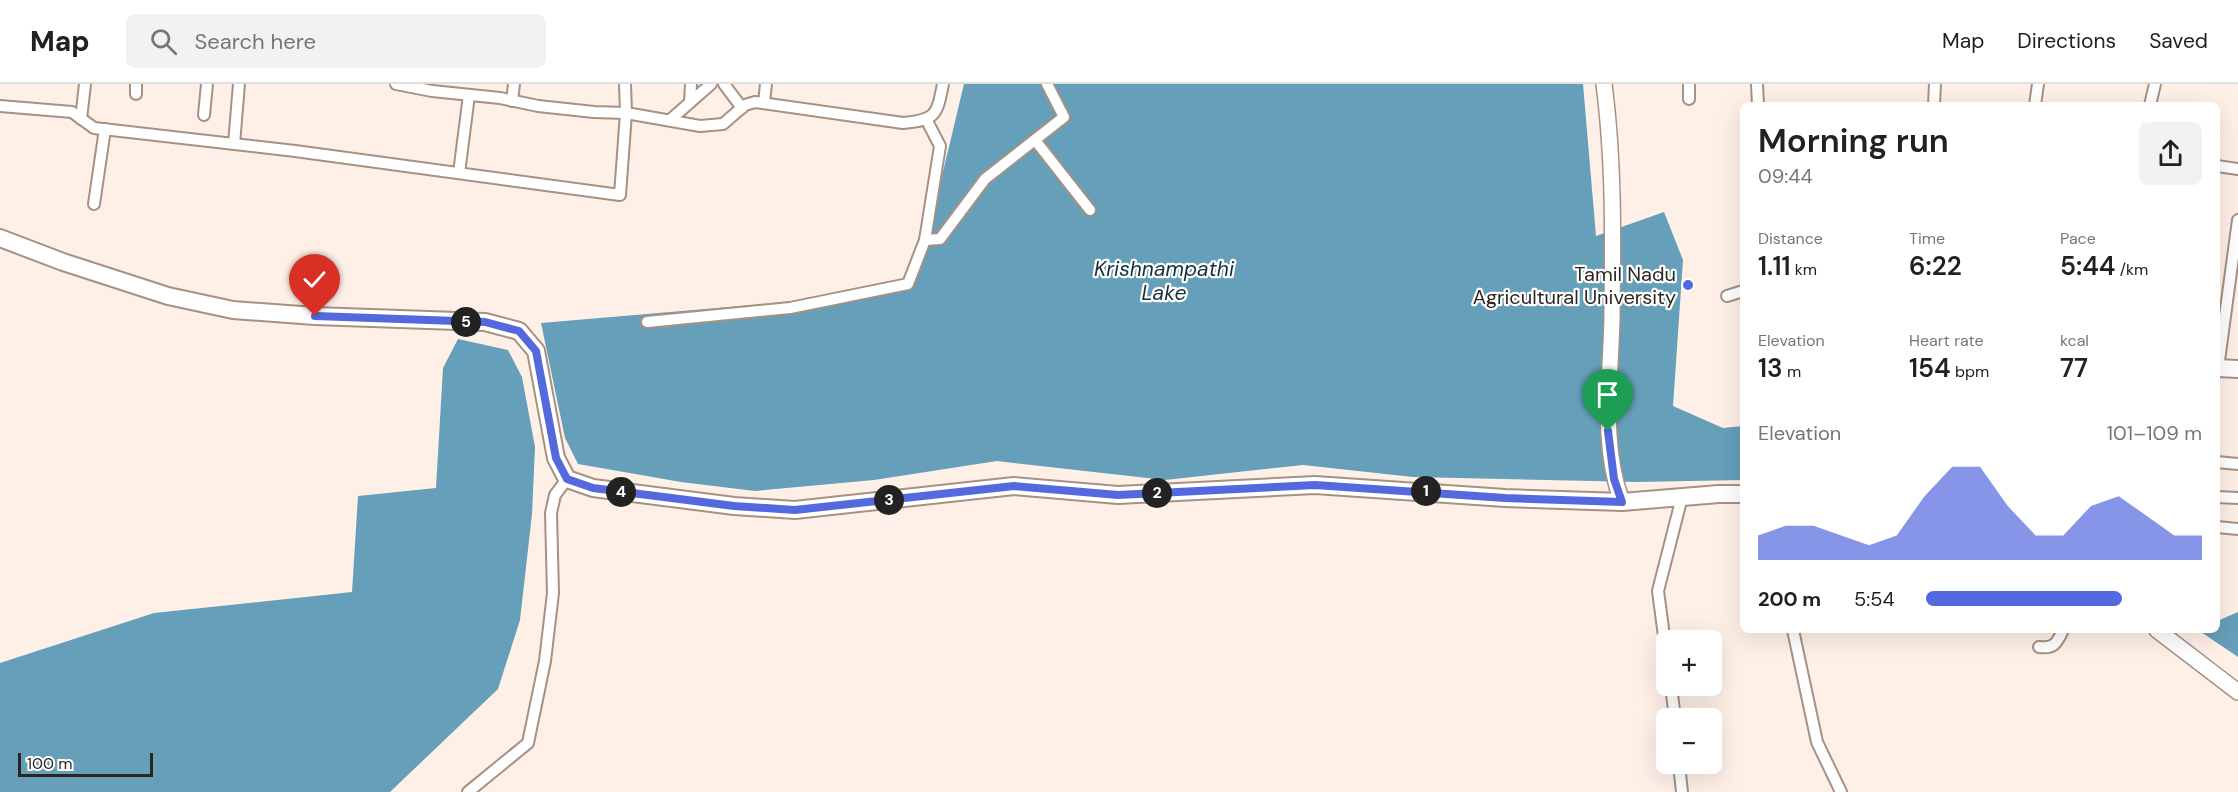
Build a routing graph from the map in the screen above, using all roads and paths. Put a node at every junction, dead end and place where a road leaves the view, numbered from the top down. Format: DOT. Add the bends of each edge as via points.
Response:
graph roads {
  1 [pos="85,84"];
  2 [pos="207,84"];
  3 [pos="239,84"];
  4 [pos="396,84"];
  5 [pos="514,84"];
  6 [pos="625,84"];
  7 [pos="691,84"];
  8 [pos="711,84"];
  9 [pos="724,84"];
  10 [pos="766,84"];
  11 [pos="943,84"];
  12 [pos="1047,84"];
  13 [pos="1604,84"];
  14 [pos="1689,84"];
  15 [pos="1757,84"];
  16 [pos="1935,84"];
  17 [pos="2038,84"];
  18 [pos="2155,84"];
  19 [pos="469,95"];
  20 [pos="1689,99"];
  21 [pos="512,101"];
  22 [pos="690,102"];
  23 [pos="1758,102"];
  24 [pos="1934,102"];
  25 [pos="2035,102"];
  26 [pos="2151,102"];
  27 [pos="765,103"];
  28 [pos="0,106"];
  29 [pos="742,108"];
  30 [pos="626,113"];
  31 [pos="204,115"];
  32 [pos="81,119"];
  33 [pos="926,119"];
  34 [pos="670,120"];
  35 [pos="105,129"];
  36 [pos="1035,140"];
  37 [pos="234,144"];
  38 [pos="2220,166"];
  39 [pos="2238,169"];
  40 [pos="459,173"];
  41 [pos="94,204"];
  42 [pos="1090,210"];
  43 [pos="2238,221"];
  44 [pos="0,238"];
  45 [pos="926,240"];
  46 [pos="1740,292"];
  47 [pos="1727,296"];
  48 [pos="647,322"];
  49 [pos="2220,353"];
  50 [pos="2220,368"];
  51 [pos="2238,369"];
  52 [pos="2220,462"];
  53 [pos="2238,464"];
  54 [pos="567,479"];
  55 [pos="1740,494"];
  56 [pos="1682,497"];
  57 [pos="2220,497"];
  58 [pos="2238,498"];
  59 [pos="1622,502"];
  60 [pos="2220,527"];
  61 [pos="2238,529"];
  62 [pos="1664,630"];
  63 [pos="1794,633"];
  64 [pos="2062,633"];
  65 [pos="2161,633"];
  66 [pos="2038,647"];
  67 [pos="2238,692"];
  68 [pos="1681,774"];
  69 [pos="468,792"];
  70 [pos="1682,792"];
  71 [pos="1841,792"];
  1 -- 32 [label="street"];
  2 -- 31 [label="street"];
  3 -- 37 [label="street"];
  4 -- 19 [label="street"];
  5 -- 21 [label="street"];
  6 -- 30 [label="street"];
  7 -- 22 [label="street"];
  8 -- 22 [label="street"];
  9 -- 29 [label="street"];
  10 -- 27 [label="street"];
  11 -- 33 [label="street" via="938,109"];
  12 -- 36 [label="street" via="1064,117"];
  13 -- 59 [label="street" via="1612,221 1608,431 1614,479"];
  14 -- 20 [label="street"];
  15 -- 23 [label="street"];
  16 -- 24 [label="street"];
  17 -- 25 [label="street"];
  18 -- 26 [label="street"];
  19 -- 21 [label="street"];
  19 -- 40 [label="street"];
  21 -- 30 [label="street"];
  22 -- 34 [label="street"];
  27 -- 29 [label="street" via="755,102"];
  27 -- 33 [label="street" via="903,123"];
  28 -- 32 [label="street" via="72,112"];
  29 -- 34 [label="street" via="723,124 700,126"];
  30 -- 34 [label="street"];
  30 -- 40 [label="street" via="620,195"];
  32 -- 35 [label="street" via="94,128"];
  33 -- 45 [label="street" via="940,146"];
  35 -- 37 [label="street"];
  35 -- 41 [label="street"];
  36 -- 42 [label="street"];
  36 -- 45 [label="street" via="985,179 940,238"];
  37 -- 40 [label="street"];
  38 -- 39 [label="street"];
  43 -- 49 [label="street"];
  44 -- 54 [label="main road" via="168,296 233,310 485,322 519,331 536,351 556,458"];
  45 -- 48 [label="street" via="908,284 790,308"];
  46 -- 47 [label="street"];
  50 -- 51 [label="main road"];
  52 -- 53 [label="street"];
  54 -- 59 [label="main road" via="593,488 795,510 1014,486 1118,495 1315,485"];
  54 -- 69 [label="street" via="555,495 551,513 553,594 545,661 528,743"];
  55 -- 56 [label="main road"];
  56 -- 59 [label="main road"];
  56 -- 62 [label="street" via="1659,591"];
  57 -- 58 [label="street"];
  60 -- 61 [label="street"];
  63 -- 71 [label="street" via="1817,742"];
  64 -- 66 [label="street" via="2052,647"];
  65 -- 67 [label="street"];
  68 -- 70 [label="street"];
}
